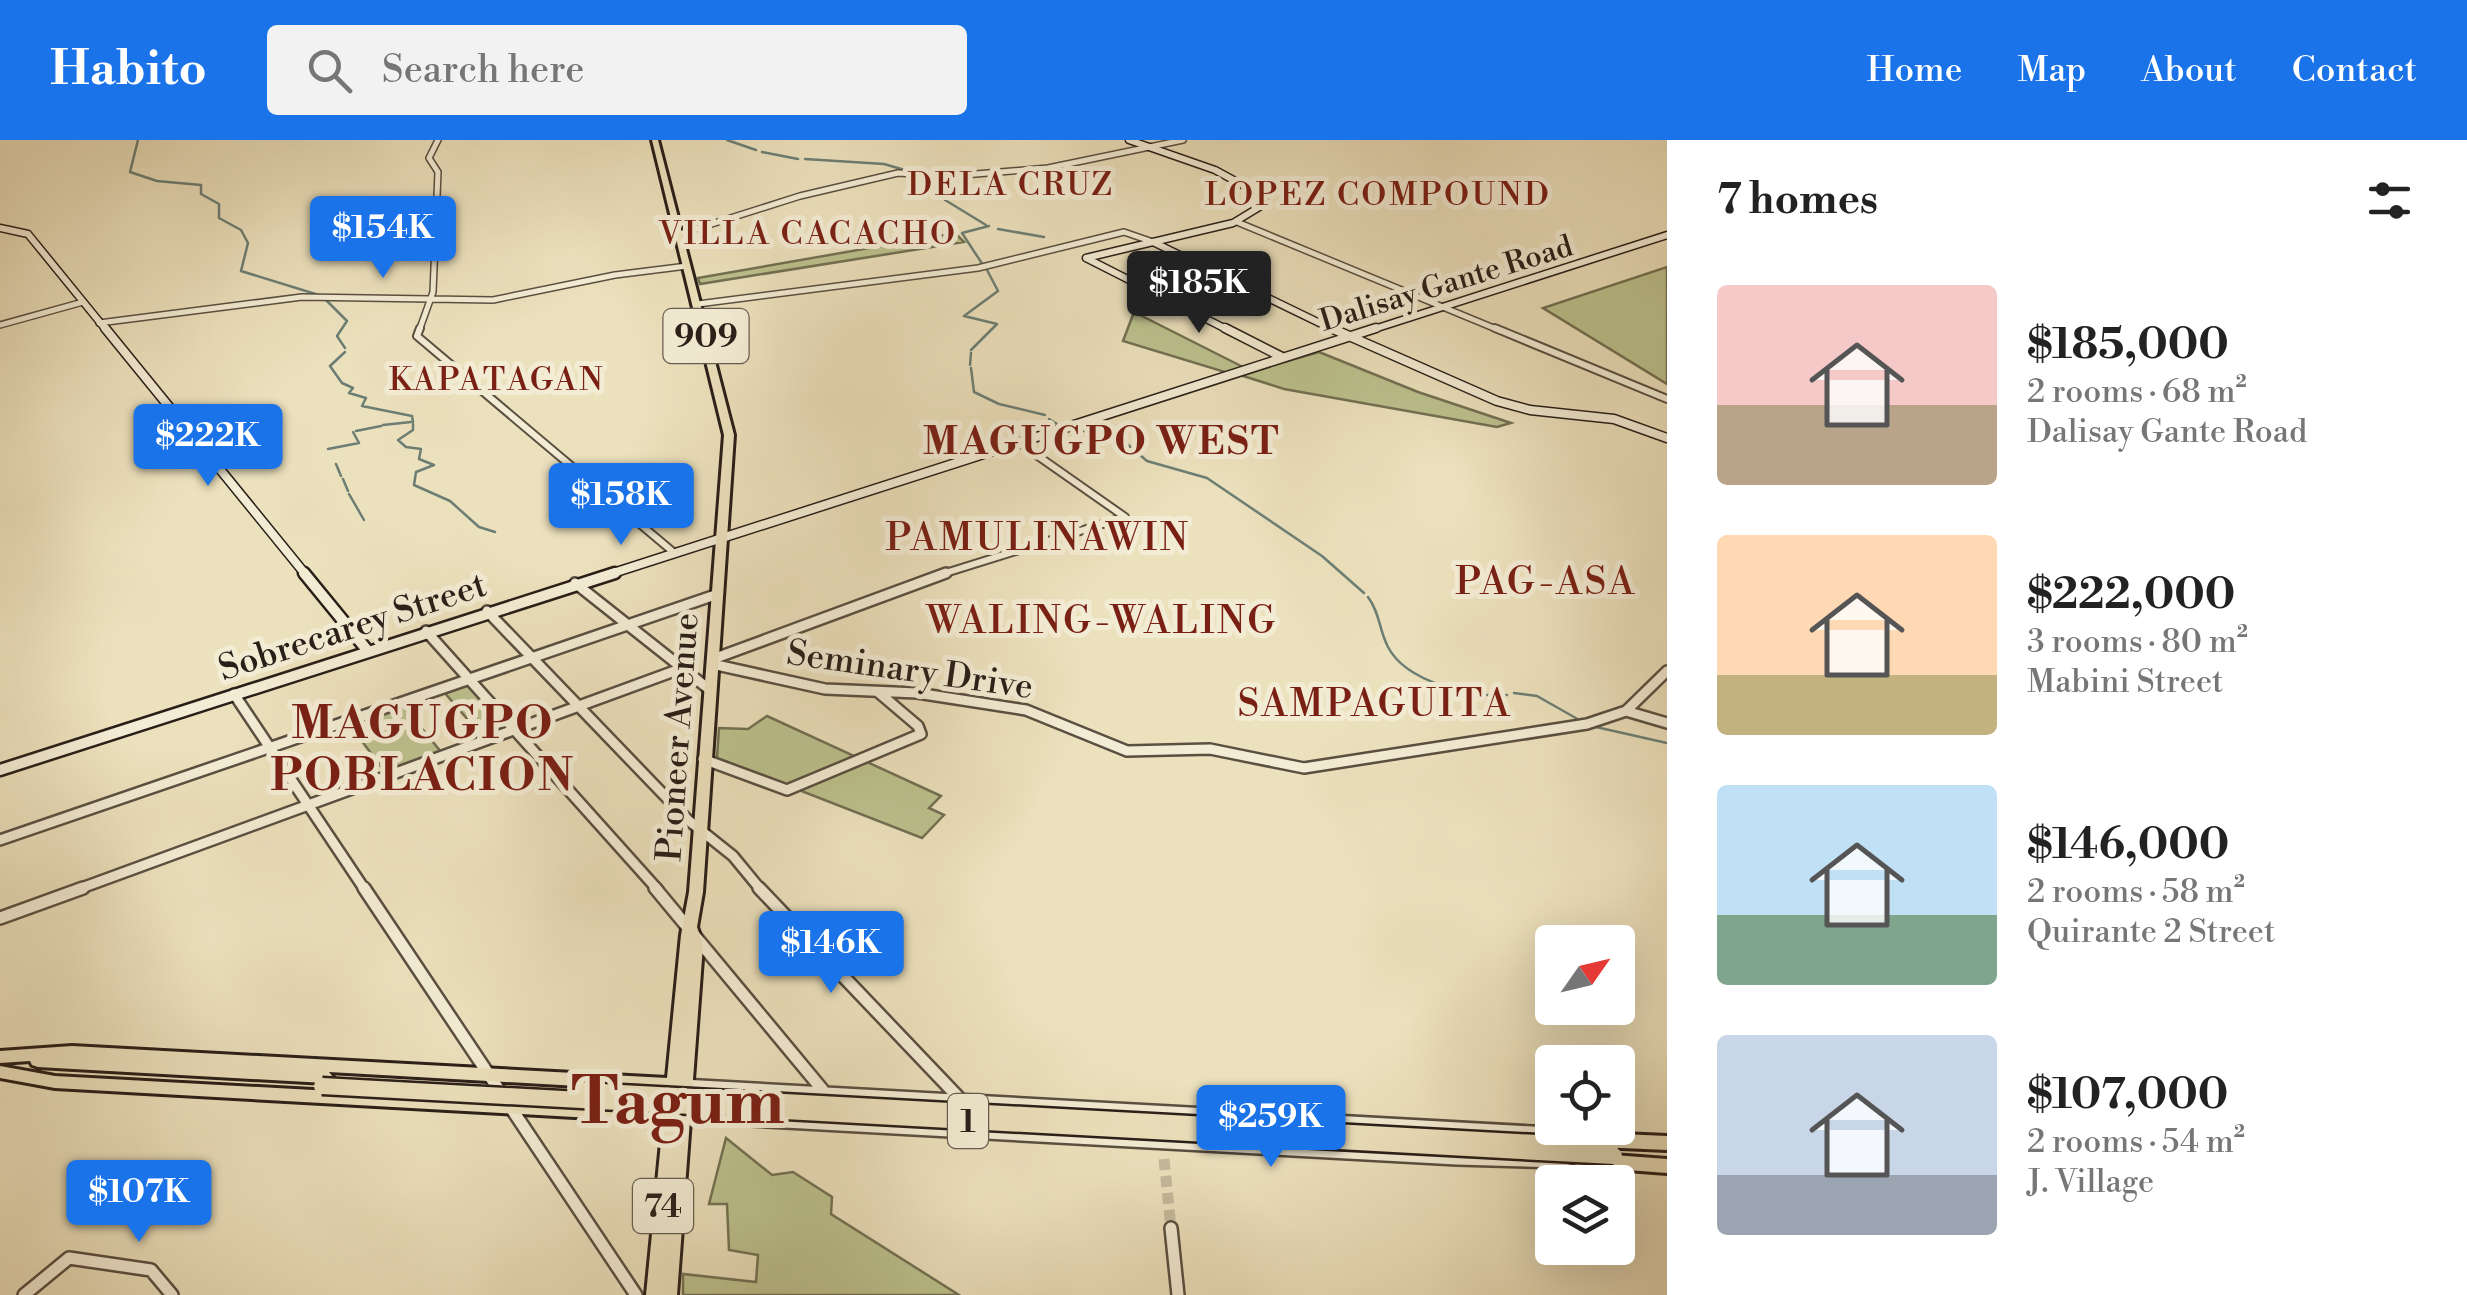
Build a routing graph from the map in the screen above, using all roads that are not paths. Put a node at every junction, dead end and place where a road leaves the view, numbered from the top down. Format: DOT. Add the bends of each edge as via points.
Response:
graph roads {
  1 [pos="436,140"];
  2 [pos="656,140"];
  3 [pos="1128,140"];
  4 [pos="1183,140"];
  5 [pos="1151,147"];
  6 [pos="1236,222"];
  7 [pos="0,228"];
  8 [pos="680,234"];
  9 [pos="1667,235"];
  10 [pos="1152,242"];
  11 [pos="1064,247"];
  12 [pos="1086,258"];
  13 [pos="1199,264"];
  14 [pos="688,266"];
  15 [pos="1132,281"];
  16 [pos="432,299"];
  17 [pos="83,302"];
  18 [pos="698,304"];
  19 [pos="1448,306"];
  20 [pos="99,323"];
  21 [pos="0,324"];
  22 [pos="1349,337"];
  23 [pos="1283,358"];
  24 [pos="1667,399"];
  25 [pos="1667,438"];
  26 [pos="1018,442"];
  27 [pos="1126,517"];
  28 [pos="722,535"];
  29 [pos="672,552"];
  30 [pos="574,583"];
  31 [pos="718,594"];
  32 [pos="488,610"];
  33 [pos="626,624"];
  34 [pos="426,630"];
  35 [pos="367,650"];
  36 [pos="531,657"];
  37 [pos="715,665"];
  38 [pos="680,669"];
  39 [pos="1667,670"];
  40 [pos="469,679"];
  41 [pos="710,690"];
  42 [pos="878,692"];
  43 [pos="234,694"];
  44 [pos="578,706"];
  45 [pos="1626,711"];
  46 [pos="1667,723"];
  47 [pos="514,729"];
  48 [pos="270,747"];
  49 [pos="703,759"];
  50 [pos="0,770"];
  51 [pos="310,804"];
  52 [pos="704,836"];
  53 [pos="0,840"];
  54 [pos="0,918"];
  55 [pos="692,928"];
  56 [pos="0,1058"];
  57 [pos="0,1070"];
  58 [pos="490,1075"];
  59 [pos="323,1081"];
  60 [pos="960,1100"];
  61 [pos="678,1101"];
  62 [pos="510,1107"];
  63 [pos="829,1109"];
  64 [pos="1461,1131"];
  65 [pos="987,1134"];
  66 [pos="1292,1134"];
  67 [pos="1535,1135"];
  68 [pos="1162,1139"];
  69 [pos="1635,1142"];
  70 [pos="1667,1144"];
  71 [pos="1574,1145"];
  72 [pos="1581,1145"];
  73 [pos="1614,1155"];
  74 [pos="1573,1157"];
  75 [pos="1164,1158"];
  76 [pos="1593,1160"];
  77 [pos="1667,1165"];
  78 [pos="1171,1228"];
  79 [pos="24,1295"];
  80 [pos="172,1295"];
  81 [pos="636,1295"];
  82 [pos="656,1295"];
  83 [pos="668,1295"];
  84 [pos="1178,1295"];
  1 -- 16 [label="street" via="425,158 433,169 435,197"];
  2 -- 8 [label="highway, Pioneer Avenue / 909"];
  3 -- 5 [label="main road"];
  4 -- 5 [label="street"];
  5 -- 6 [label="main road" via="1266,198"];
  5 -- 8 [label="street" via="1048,168 898,173"];
  6 -- 10 [label="main road"];
  6 -- 19 [label="street"];
  7 -- 17 [label="main road" via="28,234"];
  8 -- 14 [label="highway, Pioneer Avenue / 909"];
  9 -- 19 [label="main road, Dalisay Gante Road"];
  10 -- 11 [label="street" via="1126,232"];
  10 -- 12 [label="main road"];
  10 -- 13 [label="main road"];
  11 -- 12 [label="street"];
  11 -- 18 [label="street" via="978,268"];
  12 -- 15 [label="main road"];
  13 -- 15 [label="main road"];
  13 -- 22 [label="main road"];
  14 -- 16 [label="street" via="500,299"];
  14 -- 18 [label="highway, Pioneer Avenue / 909"];
  15 -- 23 [label="main road"];
  16 -- 20 [label="street" via="302,297"];
  16 -- 29 [label="street" via="418,337"];
  17 -- 20 [label="main road"];
  17 -- 21 [label="street"];
  18 -- 28 [label="highway, Pioneer Avenue / 909" via="728,435"];
  19 -- 22 [label="main road, Dalisay Gante Road"];
  19 -- 24 [label="street"];
  20 -- 35 [label="main road"];
  22 -- 23 [label="main road, Dalisay Gante Road"];
  22 -- 25 [label="main road" via="1504,404 1614,418"];
  23 -- 26 [label="main road, Dalisay Gante Road"];
  26 -- 27 [label="street"];
  26 -- 28 [label="main road, Dalisay Gante Road"];
  27 -- 37 [label="street" via="964,566"];
  28 -- 29 [label="main road, Sobrecarey Street"];
  28 -- 31 [label="highway, Pioneer Avenue / 909"];
  29 -- 30 [label="main road, Sobrecarey Street"];
  30 -- 32 [label="main road, Sobrecarey Street"];
  30 -- 33 [label="street"];
  31 -- 33 [label="street"];
  31 -- 37 [label="highway, Pioneer Avenue / 909"];
  32 -- 34 [label="main road, Sobrecarey Street"];
  32 -- 36 [label="street"];
  33 -- 36 [label="street"];
  33 -- 38 [label="street"];
  34 -- 35 [label="main road, Sobrecarey Street"];
  34 -- 40 [label="street"];
  35 -- 43 [label="main road, Sobrecarey Street"];
  36 -- 40 [label="street"];
  36 -- 44 [label="street"];
  37 -- 41 [label="highway, Pioneer Avenue / 909"];
  37 -- 42 [label="street, Seminary Drive" via="814,687"];
  38 -- 41 [label="street"];
  38 -- 44 [label="street"];
  39 -- 45 [label="street"];
  40 -- 47 [label="street"];
  40 -- 48 [label="street"];
  41 -- 49 [label="highway, Pioneer Avenue / 909"];
  42 -- 45 [label="street, Seminary Drive" via="1026,710 1127,750 1218,750 1310,768 1570,728"];
  42 -- 49 [label="street" via="921,734 787,790"];
  43 -- 48 [label="street"];
  43 -- 50 [label="main road, Sobrecarey Street"];
  44 -- 47 [label="street"];
  44 -- 52 [label="street"];
  45 -- 46 [label="street"];
  47 -- 51 [label="street"];
  47 -- 55 [label="street"];
  48 -- 51 [label="street"];
  48 -- 53 [label="street"];
  49 -- 52 [label="highway, Pioneer Avenue / 909"];
  51 -- 54 [label="street"];
  51 -- 58 [label="street"];
  52 -- 55 [label="highway, Pioneer Avenue / 909"];
  52 -- 60 [label="street"];
  55 -- 61 [label="highway, Pioneer Avenue / 909" via="696,945"];
  55 -- 63 [label="street"];
  56 -- 58 [label="highway, 1" via="72,1052"];
  56 -- 59 [label="highway, 1"];
  57 -- 59 [label="highway, 1"];
  57 -- 62 [label="highway, 1" via="55,1082"];
  58 -- 61 [label="highway, 1"];
  58 -- 62 [label="street"];
  59 -- 73 [label="highway, 1, bridge"];
  60 -- 63 [label="street"];
  60 -- 64 [label="street"];
  60 -- 65 [label="street"];
  61 -- 62 [label="highway, 1"];
  61 -- 63 [label="highway, 1"];
  61 -- 82 [label="highway, 74"];
  61 -- 83 [label="highway, 74"];
  62 -- 81 [label="street"];
  63 -- 65 [label="street"];
  64 -- 66 [label="highway, 1"];
  64 -- 67 [label="highway, 1"];
  65 -- 68 [label="street"];
  66 -- 68 [label="highway, 1"];
  66 -- 74 [label="highway, 1"];
  68 -- 74 [label="street" via="1456,1159"];
  68 -- 75 [label="street"];
  69 -- 70 [label="highway, 1"];
  70 -- 73 [label="highway, 1"];
  71 -- 74 [label="highway"];
  72 -- 76 [label="highway"];
  73 -- 76 [label="highway, 1"];
  73 -- 77 [label="highway, 1"];
  74 -- 76 [label="highway, 1"];
  78 -- 84 [label="street"];
  79 -- 80 [label="street" via="69,1258 150,1270"];
}
